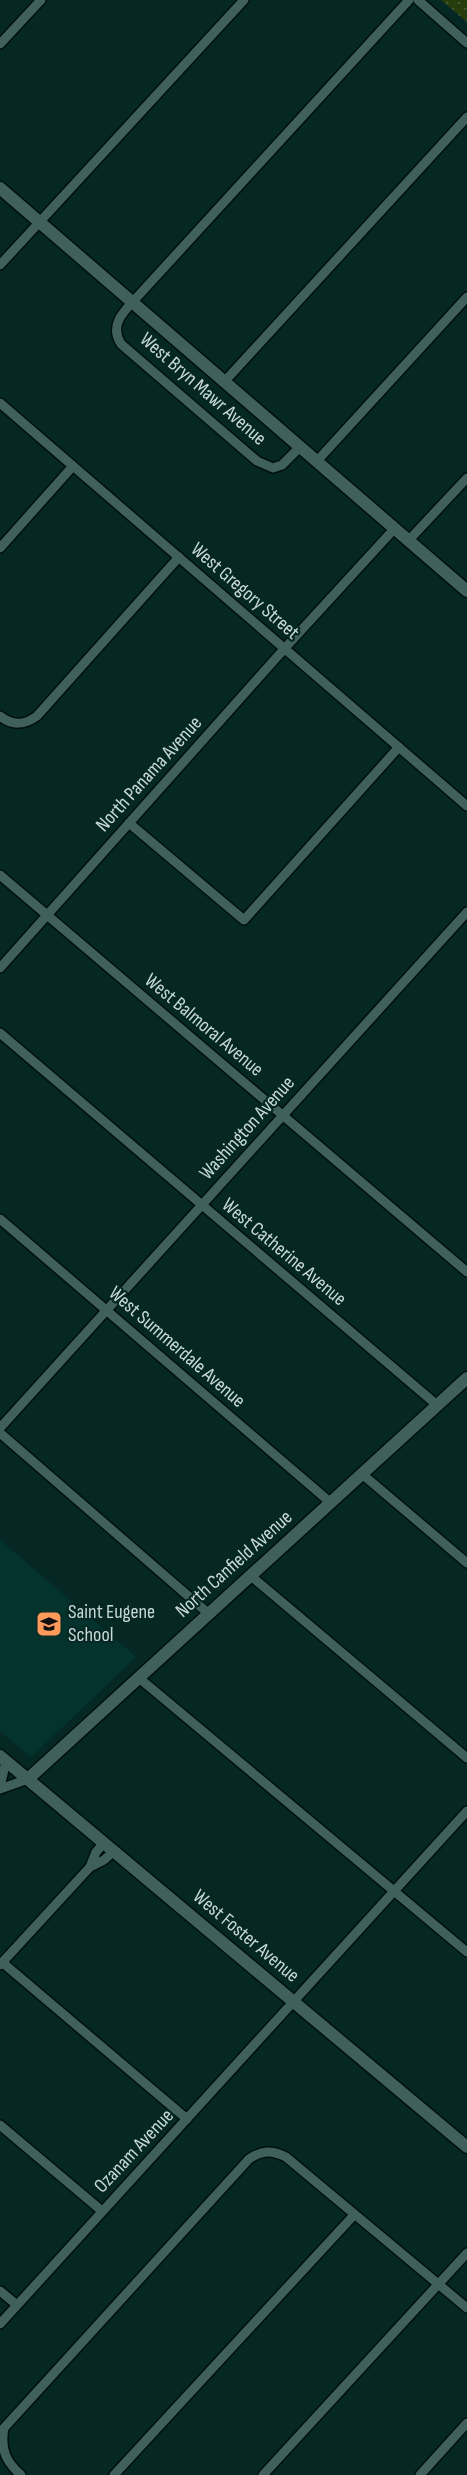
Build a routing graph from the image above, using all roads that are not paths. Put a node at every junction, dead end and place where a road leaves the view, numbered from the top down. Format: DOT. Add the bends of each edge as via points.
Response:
graph roads {
  1 [pos="40,0"];
  2 [pos="244,0"];
  3 [pos="409,0"];
  4 [pos="418,0"];
  5 [pos="467,43"];
  6 [pos="0,44"];
  7 [pos="467,117"];
  8 [pos="0,188"];
  9 [pos="40,222"];
  10 [pos="0,265"];
  11 [pos="467,297"];
  12 [pos="133,302"];
  13 [pos="225,381"];
  14 [pos="0,403"];
  15 [pos="300,447"];
  16 [pos="317,461"];
  17 [pos="73,466"];
  18 [pos="467,478"];
  19 [pos="395,528"];
  20 [pos="409,540"];
  21 [pos="0,548"];
  22 [pos="179,557"];
  23 [pos="467,591"];
  24 [pos="285,648"];
  25 [pos="0,716"];
  26 [pos="399,747"];
  27 [pos="467,806"];
  28 [pos="129,823"];
  29 [pos="0,875"];
  30 [pos="467,912"];
  31 [pos="47,915"];
  32 [pos="0,968"];
  33 [pos="0,1033"];
  34 [pos="283,1115"];
  35 [pos="201,1206"];
  36 [pos="0,1219"];
  37 [pos="467,1272"];
  38 [pos="107,1310"];
  39 [pos="467,1378"];
  40 [pos="437,1405"];
  41 [pos="0,1428"];
  42 [pos="0,1433"];
  43 [pos="362,1474"];
  44 [pos="331,1503"];
  45 [pos="467,1563"];
  46 [pos="251,1576"];
  47 [pos="209,1614"];
  48 [pos="139,1678"];
  49 [pos="467,1758"];
  50 [pos="3,1759"];
  51 [pos="28,1779"];
  52 [pos="0,1788"];
  53 [pos="467,1811"];
  54 [pos="109,1847"];
  55 [pos="394,1891"];
  56 [pos="467,1952"];
  57 [pos="1,1964"];
  58 [pos="294,2002"];
  59 [pos="187,2119"];
  60 [pos="0,2125"];
  61 [pos="467,2147"];
  62 [pos="102,2211"];
  63 [pos="354,2215"];
  64 [pos="467,2253"];
  65 [pos="438,2284"];
  66 [pos="0,2291"];
  67 [pos="16,2305"];
  68 [pos="467,2308"];
  69 [pos="0,2324"];
  70 [pos="467,2423"];
  71 [pos="1,2443"];
  72 [pos="21,2475"];
  73 [pos="114,2475"];
  74 [pos="263,2475"];
  75 [pos="420,2475"];
  1 -- 6 [label="street"];
  2 -- 9 [label="street"];
  3 -- 12 [label="street"];
  4 -- 5 [label="street"];
  7 -- 13 [label="street"];
  8 -- 9 [label="street, West Bryn Mawr Avenue"];
  9 -- 10 [label="street"];
  9 -- 12 [label="street, West Bryn Mawr Avenue"];
  11 -- 16 [label="street"];
  12 -- 13 [label="street, West Bryn Mawr Avenue"];
  12 -- 15 [label="street, West Bryn Mawr Avenue" via="115,330 121,344 266,466 282,465"];
  13 -- 15 [label="street, West Bryn Mawr Avenue"];
  14 -- 17 [label="street, West Gregory Street"];
  15 -- 16 [label="street, West Bryn Mawr Avenue"];
  16 -- 19 [label="street, West Bryn Mawr Avenue"];
  17 -- 21 [label="street"];
  17 -- 22 [label="street, West Gregory Street"];
  18 -- 20 [label="street"];
  19 -- 20 [label="street, West Bryn Mawr Avenue"];
  19 -- 24 [label="street, North Panama Avenue"];
  20 -- 23 [label="street, West Bryn Mawr Avenue"];
  22 -- 24 [label="street, West Gregory Street"];
  22 -- 25 [label="street" via="38,716 21,724"];
  24 -- 26 [label="street, West Gregory Street"];
  24 -- 28 [label="street, North Panama Avenue"];
  26 -- 27 [label="street, West Gregory Street"];
  26 -- 28 [label="street" via="244,920"];
  28 -- 31 [label="street, North Panama Avenue"];
  29 -- 31 [label="street, West Balmoral Avenue"];
  30 -- 34 [label="street, Washington Avenue"];
  31 -- 32 [label="street, North Panama Avenue"];
  31 -- 34 [label="street, West Balmoral Avenue"];
  33 -- 35 [label="street, West Catherine Avenue"];
  34 -- 35 [label="street, Washington Avenue"];
  34 -- 37 [label="street, West Balmoral Avenue"];
  35 -- 38 [label="street, Washington Avenue"];
  35 -- 40 [label="street, West Catherine Avenue"];
  36 -- 38 [label="street, West Summerdale Avenue"];
  38 -- 41 [label="street, Washington Avenue"];
  38 -- 44 [label="street, West Summerdale Avenue"];
  39 -- 40 [label="street, North Canfield Avenue"];
  40 -- 43 [label="street, North Canfield Avenue"];
  42 -- 47 [label="street"];
  43 -- 44 [label="street, North Canfield Avenue"];
  43 -- 45 [label="street"];
  44 -- 46 [label="street, North Canfield Avenue"];
  46 -- 47 [label="street, North Canfield Avenue"];
  46 -- 49 [label="street"];
  47 -- 48 [label="street, North Canfield Avenue"];
  48 -- 51 [label="street, North Canfield Avenue"];
  48 -- 55 [label="street"];
  50 -- 51 [label="street, West Foster Avenue"];
  50 -- 52 [label="street"];
  51 -- 52 [label="street"];
  51 -- 54 [label="street, West Foster Avenue"];
  53 -- 55 [label="street, Ozanam Avenue"];
  54 -- 57 [label="street" via="96,1852 90,1867"];
  54 -- 58 [label="street, West Foster Avenue"];
  55 -- 56 [label="street"];
  55 -- 58 [label="street, Ozanam Avenue"];
  57 -- 59 [label="street"];
  58 -- 59 [label="street, Ozanam Avenue"];
  58 -- 61 [label="street, West Foster Avenue"];
  59 -- 62 [label="street, Ozanam Avenue"];
  60 -- 62 [label="street"];
  62 -- 67 [label="street, Ozanam Avenue"];
  63 -- 65 [label="street"];
  63 -- 71 [label="street" via="275,2151 249,2158 4,2428"];
  63 -- 73 [label="street"];
  64 -- 65 [label="street"];
  65 -- 68 [label="street"];
  65 -- 74 [label="street"];
  66 -- 67 [label="street"];
  67 -- 69 [label="street, Ozanam Avenue"];
  70 -- 75 [label="street"];
  71 -- 72 [label="street" via="3,2456"];
}
